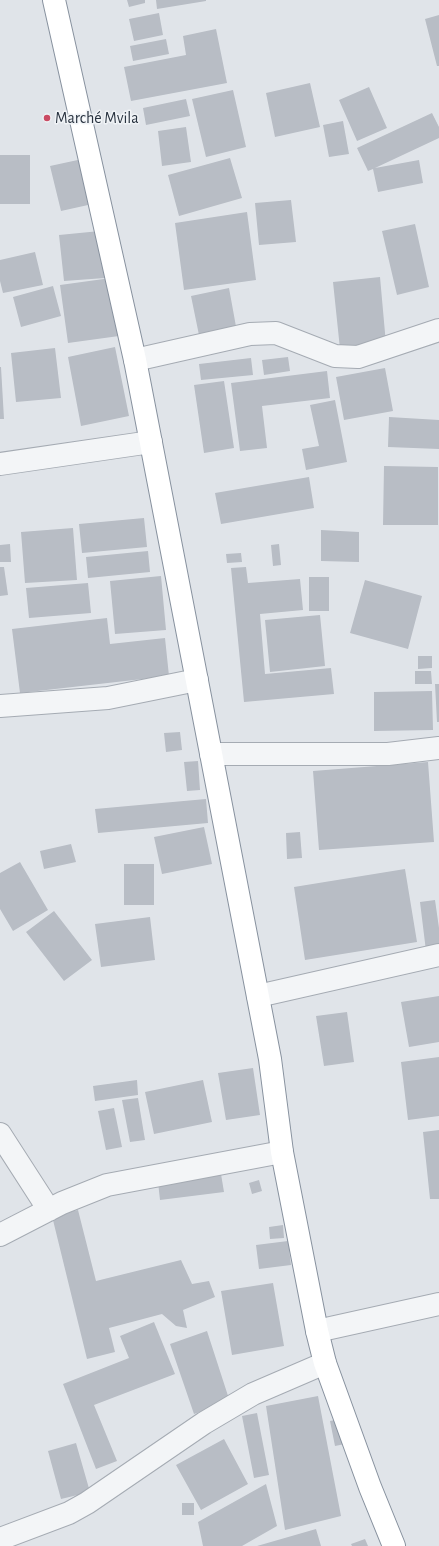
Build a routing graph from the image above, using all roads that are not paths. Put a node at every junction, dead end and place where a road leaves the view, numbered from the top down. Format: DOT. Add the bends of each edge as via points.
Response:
graph roads {
  1 [pos="54,0"];
  2 [pos="439,330"];
  3 [pos="135,360"];
  4 [pos="151,442"];
  5 [pos="0,464"];
  6 [pos="197,680"];
  7 [pos="0,706"];
  8 [pos="439,748"];
  9 [pos="211,754"];
  10 [pos="439,955"];
  11 [pos="258,996"];
  12 [pos="0,1134"];
  13 [pos="282,1152"];
  14 [pos="49,1210"];
  15 [pos="0,1235"];
  16 [pos="439,1304"];
  17 [pos="317,1331"];
  18 [pos="325,1363"];
  19 [pos="0,1539"];
  20 [pos="394,1546"];
  1 -- 3 [label="highway"];
  2 -- 3 [label="street" via="358,356 335,356 276,333 250,334"];
  3 -- 4 [label="highway"];
  4 -- 5 [label="street"];
  4 -- 6 [label="highway"];
  6 -- 7 [label="street" via="108,698"];
  6 -- 9 [label="highway"];
  8 -- 9 [label="street" via="388,754"];
  9 -- 11 [label="highway"];
  10 -- 11 [label="street"];
  11 -- 13 [label="highway" via="270,1059"];
  12 -- 14 [label="street"];
  13 -- 14 [label="street" via="107,1184"];
  13 -- 17 [label="highway"];
  14 -- 15 [label="street"];
  16 -- 17 [label="street"];
  17 -- 18 [label="highway"];
  18 -- 19 [label="street" via="253,1394 216,1415 69,1513"];
  18 -- 20 [label="highway"];
}
